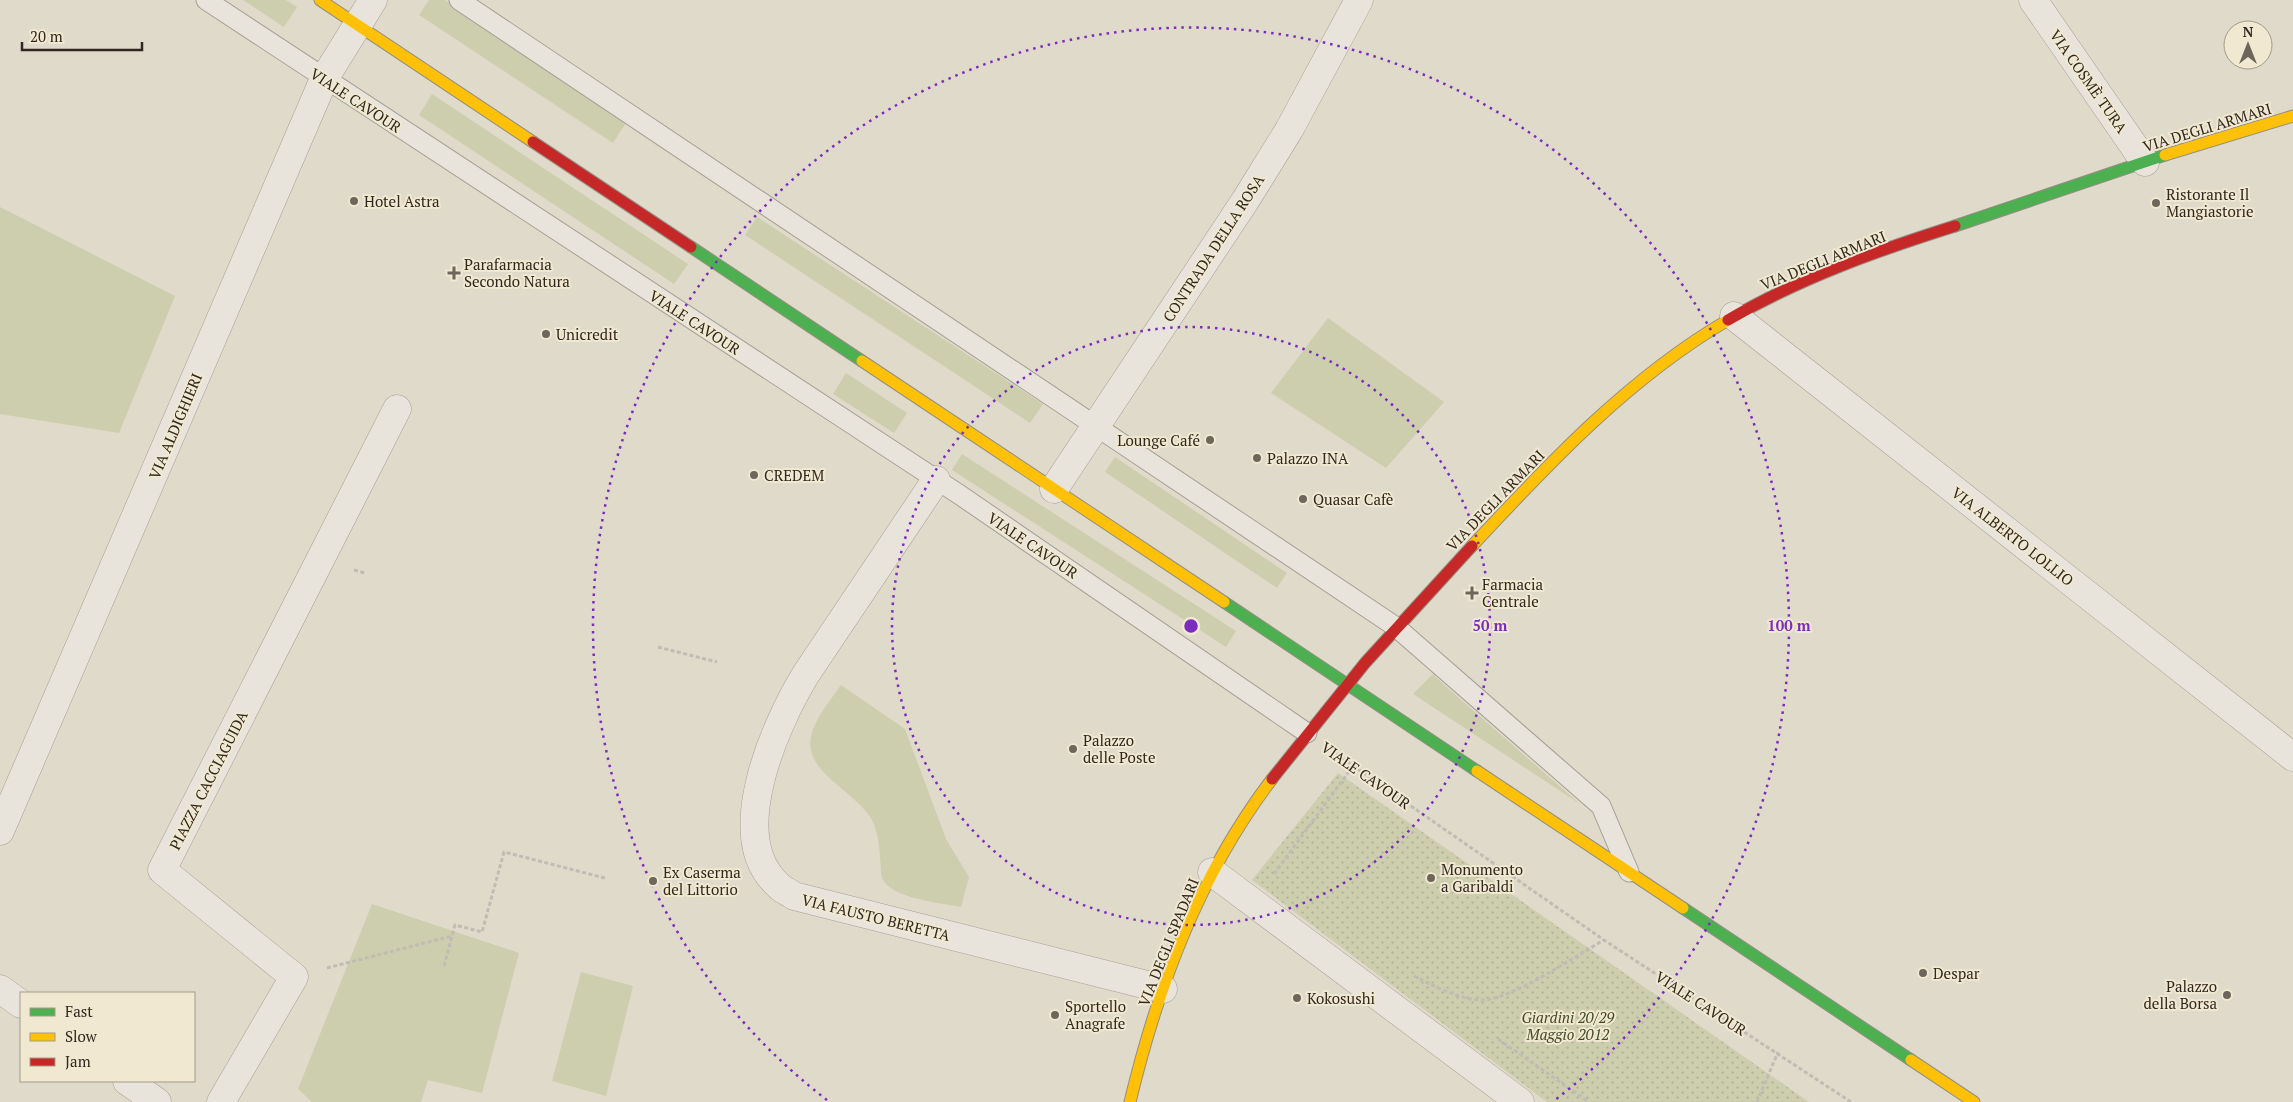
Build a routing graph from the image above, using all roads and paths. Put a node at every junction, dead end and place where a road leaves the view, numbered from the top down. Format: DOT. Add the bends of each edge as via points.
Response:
graph roads {
  1 [pos="206,0"];
  2 [pos="320,0"];
  3 [pos="372,0"];
  4 [pos="460,0"];
  5 [pos="1359,0"];
  6 [pos="2033,0"];
  7 [pos="357,25"];
  8 [pos="324,79"];
  9 [pos="2293,116"];
  10 [pos="2145,162"];
  11 [pos="1734,316"];
  12 [pos="397,409"];
  13 [pos="1096,426"];
  14 [pos="936,480"];
  15 [pos="1054,489"];
  16 [pos="1396,627"];
  17 [pos="658,646"];
  18 [pos="717,662"];
  19 [pos="1346,684"];
  20 [pos="1307,733"];
  21 [pos="2293,757"];
  22 [pos="1353,766"];
  23 [pos="0,831"];
  24 [pos="1212,872"];
  25 [pos="1629,872"];
  26 [pos="1274,873"];
  27 [pos="605,878"];
  28 [pos="1281,878"];
  29 [pos="1252,902"];
  30 [pos="452,936"];
  31 [pos="1604,940"];
  32 [pos="444,966"];
  33 [pos="1411,975"];
  34 [pos="294,977"];
  35 [pos="0,989"];
  36 [pos="1163,989"];
  37 [pos="20,1003"];
  38 [pos="1778,1052"];
  39 [pos="128,1082"];
  40 [pos="157,1102"];
  41 [pos="220,1102"];
  42 [pos="1130,1102"];
  43 [pos="1520,1102"];
  44 [pos="1757,1102"];
  45 [pos="1851,1102"];
  46 [pos="1974,1102"];
  1 -- 8 [label="lane, VIALE CAVOUR"];
  2 -- 7 [label="street"];
  3 -- 7 [label="street, VIA ALDIGHIERI"];
  4 -- 13 [label="lane"];
  5 -- 13 [label="street, CONTRADA DELLA ROSA" via="1289,130"];
  6 -- 10 [label="street, VIA COSMÈ TURA"];
  7 -- 8 [label="street, VIA ALDIGHIERI"];
  7 -- 15 [label="street"];
  8 -- 14 [label="lane, VIALE CAVOUR"];
  8 -- 23 [label="street, VIA ALDIGHIERI"];
  9 -- 10 [label="street, VIA DEGLI ARMARI"];
  10 -- 11 [label="street, VIA DEGLI ARMARI" via="1867,256 1770,296"];
  11 -- 16 [label="street, VIA DEGLI ARMARI" via="1691,343 1609,407 1567,446"];
  11 -- 21 [label="street, VIA ALBERTO LOLLIO"];
  12 -- 34 [label="street, PIAZZA CACCIAGUIDA" via="162,870"];
  13 -- 15 [label="street, CONTRADA DELLA ROSA"];
  13 -- 16 [label="lane"];
  14 -- 20 [label="lane, VIALE CAVOUR"];
  14 -- 36 [label="street, VIA FAUSTO BERETTA" via="790,701 762,774 755,807 754,830 766,870 778,886 794,896"];
  15 -- 19 [label="street"];
  16 -- 19 [label="street, VIA DEGLI ARMARI"];
  16 -- 25 [label="lane" via="1601,806"];
  17 -- 18 [label="path"];
  19 -- 20 [label="street, VIA DEGLI SPADARI"];
  19 -- 25 [label="street"];
  20 -- 22 [label="path, VIALE CAVOUR"];
  20 -- 24 [label="street, VIA DEGLI SPADARI" via="1254,803"];
  22 -- 26 [label="path"];
  22 -- 31 [label="path, VIALE CAVOUR"];
  24 -- 29 [label="street"];
  24 -- 36 [label="street, VIA DEGLI SPADARI" via="1190,917"];
  25 -- 46 [label="street"];
  26 -- 28 [label="path"];
  26 -- 29 [label="path"];
  27 -- 30 [label="path" via="504,852 482,932 455,925"];
  29 -- 43 [label="street"];
  30 -- 32 [label="path"];
  30 -- 34 [label="path"];
  31 -- 33 [label="path" via="1509,993 1482,1000 1442,991"];
  31 -- 38 [label="path, VIALE CAVOUR"];
  34 -- 41 [label="street"];
  35 -- 37 [label="street"];
  36 -- 42 [label="street, VIA DEGLI SPADARI"];
  38 -- 44 [label="path"];
  38 -- 45 [label="path, VIALE CAVOUR"];
  39 -- 40 [label="street"];
}
